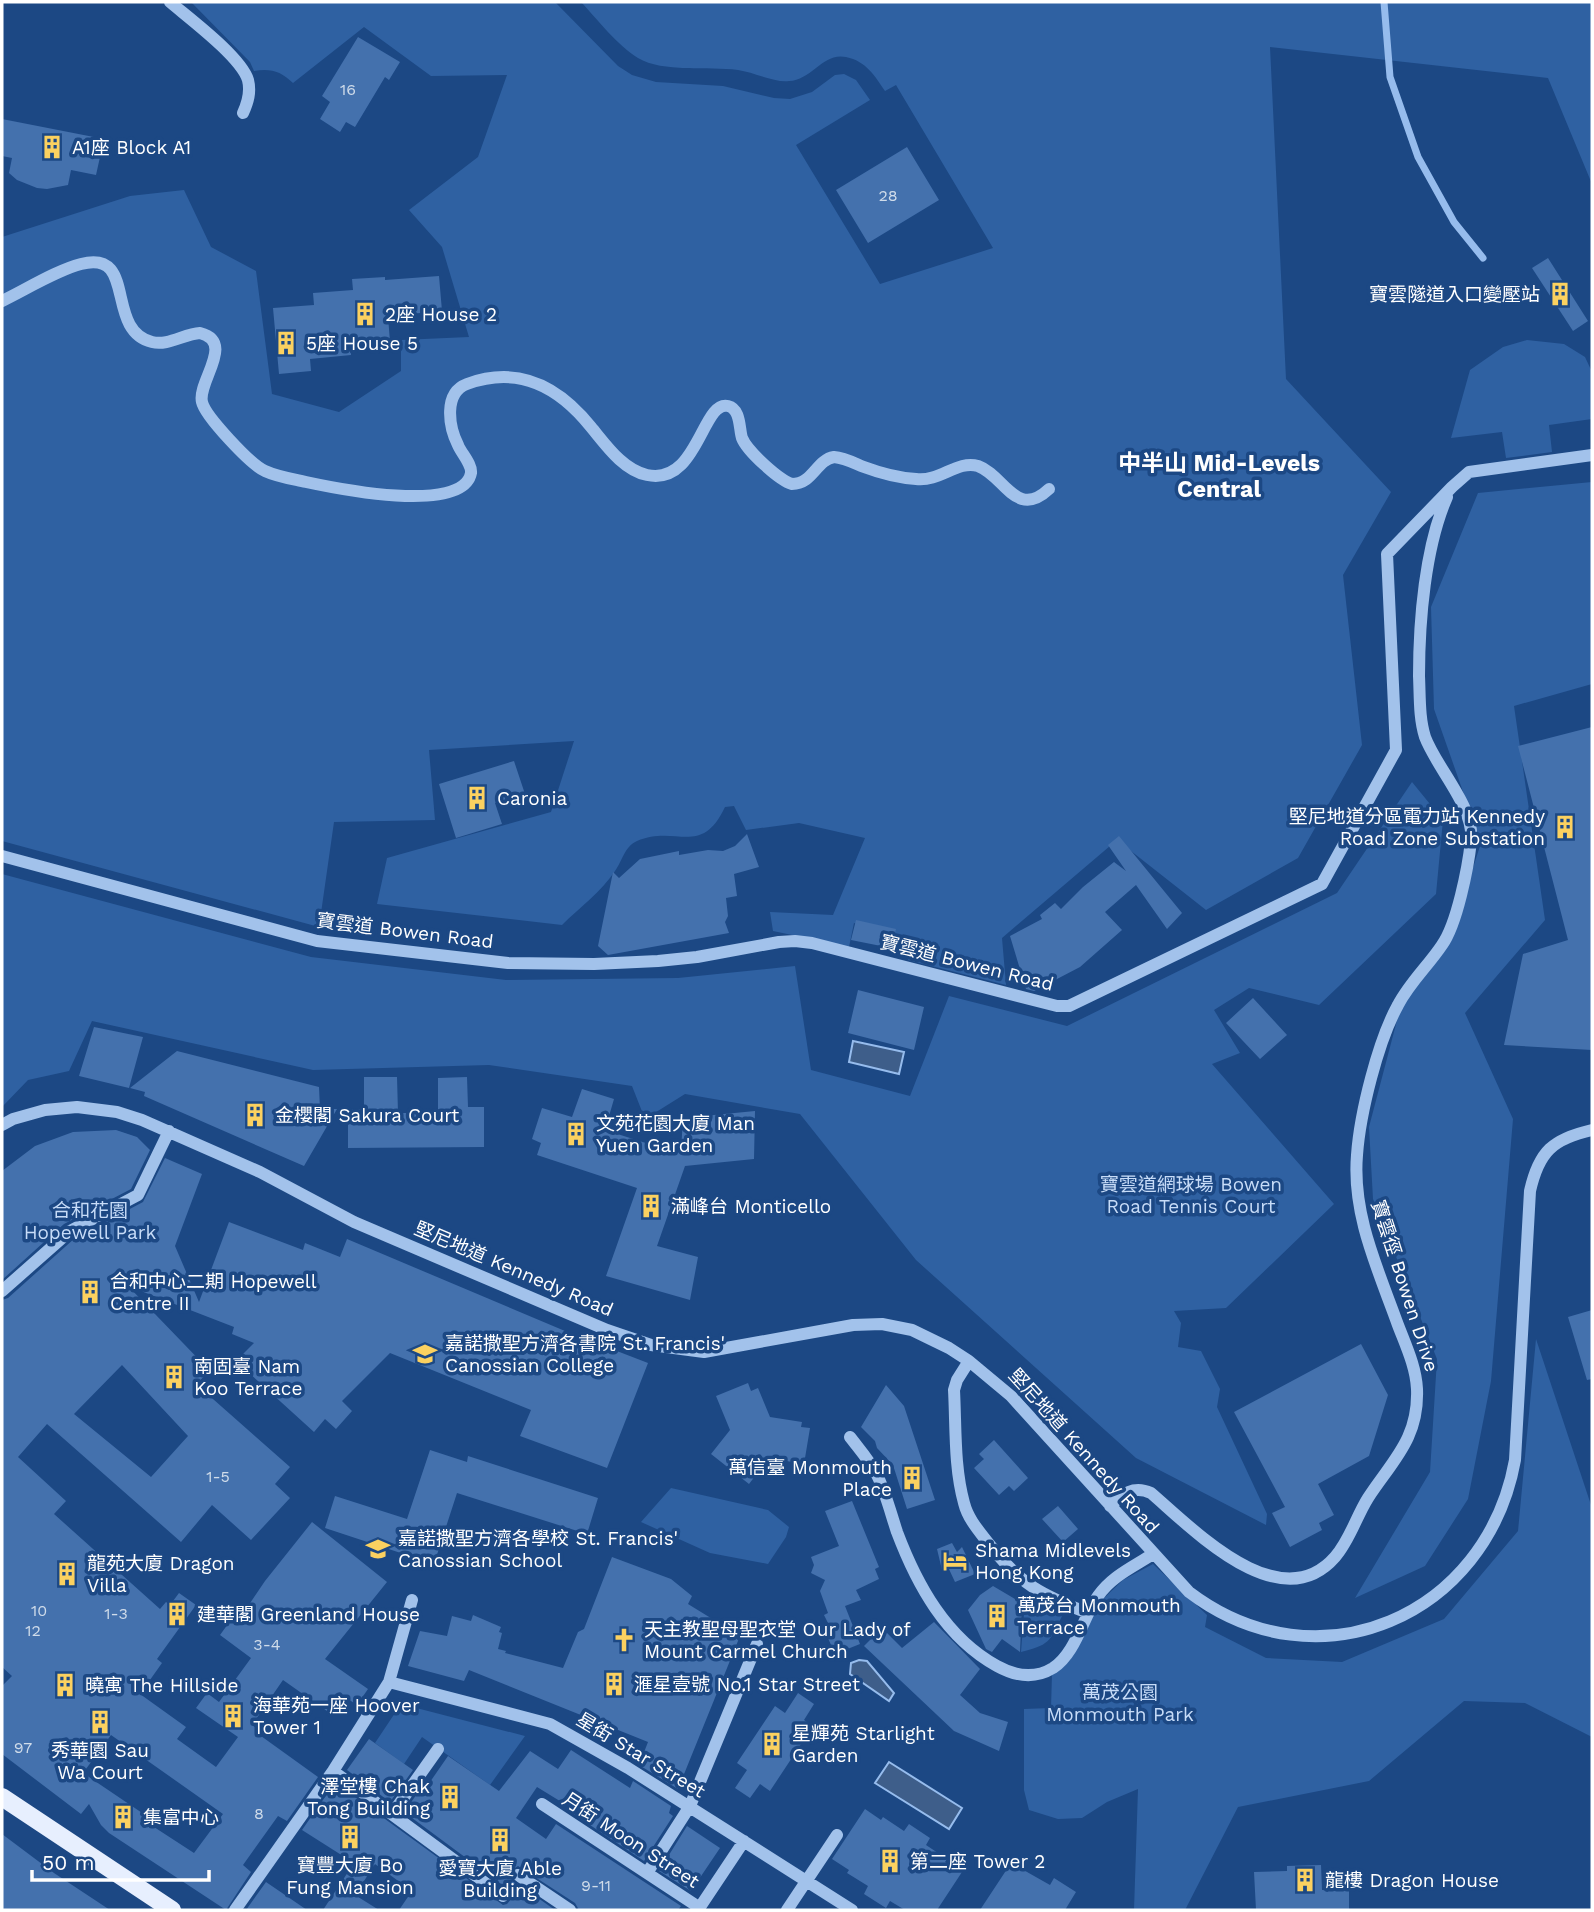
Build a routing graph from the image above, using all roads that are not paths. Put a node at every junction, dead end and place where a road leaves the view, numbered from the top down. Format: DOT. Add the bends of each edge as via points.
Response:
graph roads {
  1 [pos="170,2"];
  2 [pos="243,113"];
  3 [pos="2,301"];
  4 [pos="1592,455"];
  5 [pos="1452,487"];
  6 [pos="1049,489"];
  7 [pos="2,856"];
  8 [pos="2,1125"];
  9 [pos="1592,1130"];
  10 [pos="169,1131"];
  11 [pos="2,1291"];
  12 [pos="969,1361"];
  13 [pos="850,1437"];
  14 [pos="1110,1506"];
  15 [pos="1153,1555"];
  16 [pos="412,1600"];
  17 [pos="1088,1613"];
  18 [pos="757,1644"];
  19 [pos="389,1682"];
  20 [pos="438,1749"];
  21 [pos="333,1771"];
  22 [pos="2,1797"];
  23 [pos="542,1804"];
  24 [pos="690,1806"];
  25 [pos="392,1814"];
  26 [pos="837,1835"];
  27 [pos="744,1841"];
  28 [pos="647,1873"];
  29 [pos="518,1875"];
  30 [pos="807,1881"];
  31 [pos="503,1896"];
  32 [pos="167,1909"];
  33 [pos="699,1909"];
  34 [pos="235,1910"];
  35 [pos="570,1910"];
  36 [pos="787,1910"];
  37 [pos="852,1910"];
  1 -- 2 [label="street" via="242,66 249,92"];
  3 -- 6 [label="street" via="80,264 109,267 118,279 127,321 143,338 162,343 200,333 211,340 214,358 201,392 202,402 250,460 268,472 354,491 422,496 464,485 471,468 453,432 454,395 468,384 512,378 532,380 555,393 621,461 646,475 666,474 681,466 712,414 726,406 736,412 747,447 792,484 806,481 827,458 834,457 917,480 973,465 1023,499"];
  4 -- 5 [label="street, 寶雲道 Bowen Road" via="1481,469 1469,472"];
  5 -- 7 [label="street, 寶雲道 Bowen Road" via="1387,554 1396,750 1322,884 1069,1006 795,941 698,957 594,964 508,963 317,941"];
  5 -- 14 [label="street, 寶雲徑 Bowen Drive" via="1439,516 1422,604 1420,702 1424,733 1469,819 1471,842 1447,937 1390,1021 1364,1107 1356,1157 1359,1214 1416,1375 1417,1405 1411,1430 1341,1549 1322,1569 1303,1577 1270,1575 1239,1564 1145,1490 1133,1489"];
  8 -- 10 [label="street, 堅尼地道 Kennedy Road" via="46,1110 77,1107 117,1112"];
  9 -- 15 [label="street, 堅尼地道 Kennedy Road" via="1553,1144 1532,1180 1512,1477 1493,1526 1451,1582 1433,1599 1394,1620 1354,1633 1309,1635 1223,1615 1189,1592"];
  10 -- 11 [label="street" via="138,1195 70,1231"];
  10 -- 12 [label="street, 堅尼地道 Kennedy Road" via="354,1222 651,1345 704,1352 841,1326 882,1324 928,1336"];
  12 -- 14 [label="street, 堅尼地道 Kennedy Road" via="1011,1395"];
  12 -- 17 [label="street" via="954,1390 960,1487 970,1518 1000,1559 1028,1586"];
  13 -- 17 [label="street" via="878,1478 920,1585 944,1621 972,1650 1017,1675 1045,1672 1067,1653"];
  14 -- 15 [label="street, 堅尼地道 Kennedy Road"];
  15 -- 17 [label="street" via="1111,1580"];
  16 -- 19 [label="street"];
  18 -- 24 [label="street"];
  19 -- 21 [label="street"];
  19 -- 24 [label="street, 星街 Star Street" via="551,1724"];
  20 -- 25 [label="street"];
  21 -- 25 [label="street"];
  21 -- 34 [label="street"];
  22 -- 32 [label="main road"];
  23 -- 28 [label="street, 月街 Moon Street"];
  24 -- 27 [label="street, 星街 Star Street"];
  24 -- 28 [label="street"];
  25 -- 31 [label="street"];
  26 -- 30 [label="street"];
  27 -- 30 [label="street, 星街 Star Street"];
  27 -- 33 [label="street"];
  28 -- 33 [label="street, 月街 Moon Street"];
  29 -- 35 [label="street"];
  30 -- 36 [label="street"];
  30 -- 37 [label="street, 星街 Star Street"];
}
